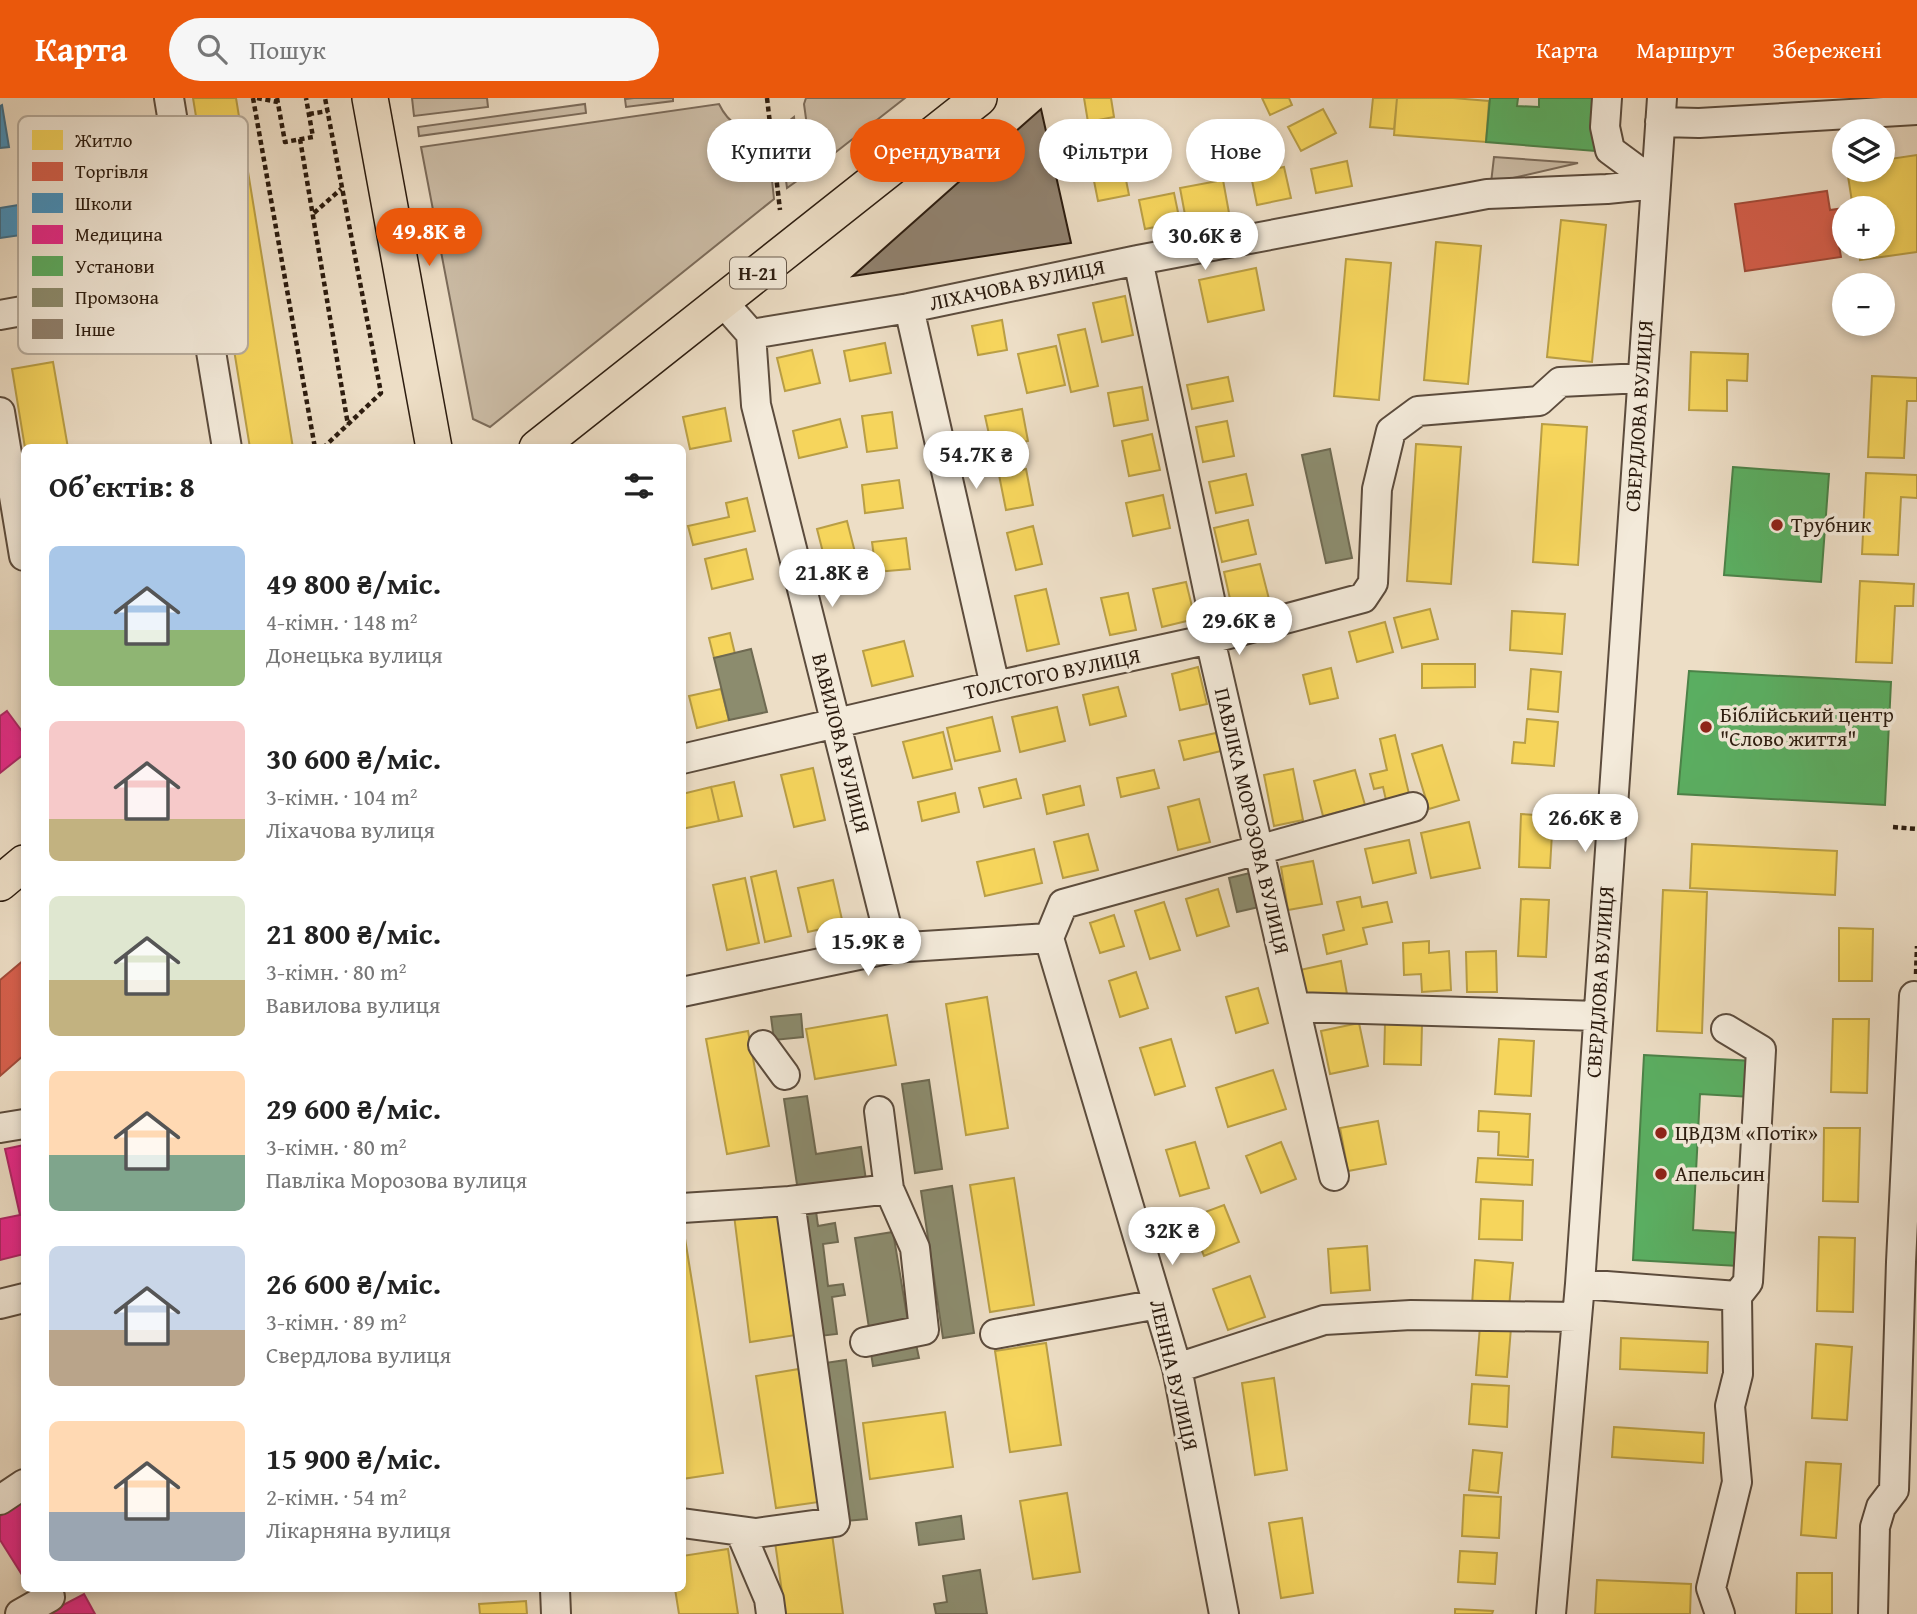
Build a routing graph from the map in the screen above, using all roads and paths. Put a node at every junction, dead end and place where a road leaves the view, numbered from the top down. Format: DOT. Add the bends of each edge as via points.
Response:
graph roads {
  1 [pos="169,98"];
  2 [pos="255,98"];
  3 [pos="306,98"];
  4 [pos="325,98"];
  5 [pos="370,98"];
  6 [pos="767,98"];
  7 [pos="979,98"];
  8 [pos="1607,98"];
  9 [pos="277,100"];
  10 [pos="1661,110"];
  11 [pos="1917,110"];
  12 [pos="328,111"];
  13 [pos="309,114"];
  14 [pos="172,116"];
  15 [pos="300,139"];
  16 [pos="1656,184"];
  17 [pos="342,188"];
  18 [pos="780,210"];
  19 [pos="314,213"];
  20 [pos="1138,260"];
  21 [pos="722,301"];
  22 [pos="909,308"];
  23 [pos="18,312"];
  24 [pos="0,315"];
  25 [pos="751,334"];
  26 [pos="211,354"];
  27 [pos="1642,378"];
  28 [pos="0,412"];
  29 [pos="349,426"];
  30 [pos="226,444"];
  31 [pos="314,444"];
  32 [pos="328,444"];
  33 [pos="433,444"];
  34 [pos="542,444"];
  35 [pos="21,538"];
  36 [pos="1210,639"];
  37 [pos="995,686"];
  38 [pos="836,724"];
  39 [pos="686,759"];
  40 [pos="1413,807"];
  41 [pos="1893,827"];
  42 [pos="1917,829"];
  43 [pos="1258,851"];
  44 [pos="21,866"];
  45 [pos="0,883"];
  46 [pos="1049,938"];
  47 [pos="892,948"];
  48 [pos="686,991"];
  49 [pos="1914,996"];
  50 [pos="1295,1007"];
  51 [pos="1598,1016"];
  52 [pos="1726,1030"];
  53 [pos="763,1045"];
  54 [pos="785,1075"];
  55 [pos="879,1111"];
  56 [pos="21,1124"];
  57 [pos="0,1128"];
  58 [pos="1334,1175"];
  59 [pos="889,1189"];
  60 [pos="790,1201"];
  61 [pos="686,1208"];
  62 [pos="1580,1284"];
  63 [pos="1737,1296"];
  64 [pos="21,1299"];
  65 [pos="0,1304"];
  66 [pos="1158,1304"];
  67 [pos="1577,1317"];
  68 [pos="995,1334"];
  69 [pos="865,1342"];
  70 [pos="1177,1368"];
  71 [pos="21,1485"];
  72 [pos="0,1500"];
  73 [pos="686,1524"];
  74 [pos="740,1531"];
  75 [pos="555,1592"];
  76 [pos="50,1597"];
  77 [pos="20,1614"];
  78 [pos="556,1614"];
  79 [pos="771,1614"];
  80 [pos="1224,1614"];
  81 [pos="1551,1614"];
  82 [pos="1720,1614"];
  83 [pos="1873,1614"];
  1 -- 14 [label="street"];
  2 -- 9 [label="path"];
  2 -- 31 [label="path"];
  3 -- 13 [label="path"];
  4 -- 12 [label="path"];
  5 -- 33 [label="main road"];
  6 -- 18 [label="path"];
  7 -- 21 [label="main road, Н-21"];
  8 -- 16 [label="street" via="1605,127 1610,150"];
  9 -- 15 [label="path" via="285,142"];
  10 -- 11 [label="street" via="1699,123"];
  10 -- 16 [label="street, СВЕРДЛОВА ВУЛИЦЯ"];
  12 -- 13 [label="path"];
  12 -- 17 [label="path"];
  13 -- 15 [label="path" via="313,137"];
  15 -- 19 [label="path"];
  16 -- 20 [label="street, ЛІХАЧОВА ВУЛИЦЯ" via="1487,194"];
  16 -- 27 [label="street, СВЕРДЛОВА ВУЛИЦЯ"];
  17 -- 19 [label="path"];
  17 -- 29 [label="path" via="381,393"];
  19 -- 29 [label="path"];
  20 -- 22 [label="street, ЛІХАЧОВА ВУЛИЦЯ"];
  20 -- 36 [label="street, ПАВЛІКА МОРОЗОВА ВУЛИЦЯ" via="1215,623"];
  21 -- 25 [label="street"];
  21 -- 34 [label="main road, Н-21"];
  22 -- 25 [label="street, ЛІХАЧОВА ВУЛИЦЯ"];
  22 -- 37 [label="street"];
  23 -- 24 [label="street"];
  25 -- 38 [label="street, ВАВИЛОВА ВУЛИЦЯ" via="756,405"];
  26 -- 30 [label="street"];
  27 -- 36 [label="street, ТОЛСТОГО ВУЛИЦЯ" via="1560,382 1539,401 1418,411 1391,431 1377,489 1373,583 1363,598"];
  27 -- 51 [label="street, СВЕРДЛОВА ВУЛИЦЯ"];
  28 -- 35 [label="street"];
  29 -- 32 [label="path"];
  36 -- 37 [label="street, ТОЛСТОГО ВУЛИЦЯ"];
  36 -- 43 [label="street, ПАВЛІКА МОРОЗОВА ВУЛИЦЯ"];
  37 -- 38 [label="street, ТОЛСТОГО ВУЛИЦЯ"];
  38 -- 39 [label="street, ТОЛСТОГО ВУЛИЦЯ"];
  38 -- 47 [label="street, ВАВИЛОВА ВУЛИЦЯ"];
  40 -- 43 [label="street"];
  41 -- 42 [label="path"];
  43 -- 46 [label="street" via="1063,904"];
  43 -- 50 [label="street, ПАВЛІКА МОРОЗОВА ВУЛИЦЯ"];
  44 -- 45 [label="main road"];
  46 -- 47 [label="street"];
  46 -- 66 [label="street, ЛЕНІНА ВУЛИЦЯ"];
  47 -- 48 [label="street"];
  49 -- 83 [label="street" via="1894,1490 1881,1507 1875,1527"];
  50 -- 51 [label="street"];
  50 -- 58 [label="street, ПАВЛІКА МОРОЗОВА ВУЛИЦЯ"];
  51 -- 62 [label="street, СВЕРДЛОВА ВУЛИЦЯ"];
  52 -- 63 [label="street" via="1762,1050 1748,1282"];
  53 -- 54 [label="street"];
  55 -- 59 [label="street"];
  56 -- 57 [label="street"];
  59 -- 60 [label="street"];
  59 -- 69 [label="street" via="915,1248 924,1330"];
  60 -- 61 [label="street"];
  60 -- 74 [label="street" via="835,1522"];
  62 -- 63 [label="street"];
  62 -- 67 [label="street, СВЕРДЛОВА ВУЛИЦЯ"];
  63 -- 82 [label="street" via="1738,1374 1730,1406 1737,1482 1711,1588"];
  64 -- 65 [label="street"];
  66 -- 68 [label="street"];
  66 -- 70 [label="street, ЛЕНІНА ВУЛИЦЯ"];
  67 -- 70 [label="street" via="1411,1315 1324,1320"];
  67 -- 81 [label="street, СВЕРДЛОВА ВУЛИЦЯ"];
  70 -- 80 [label="street, ЛЕНІНА ВУЛИЦЯ"];
  71 -- 72 [label="street"];
  73 -- 74 [label="street"];
  74 -- 79 [label="street"];
  75 -- 78 [label="street"];
  76 -- 77 [label="street"];
}
